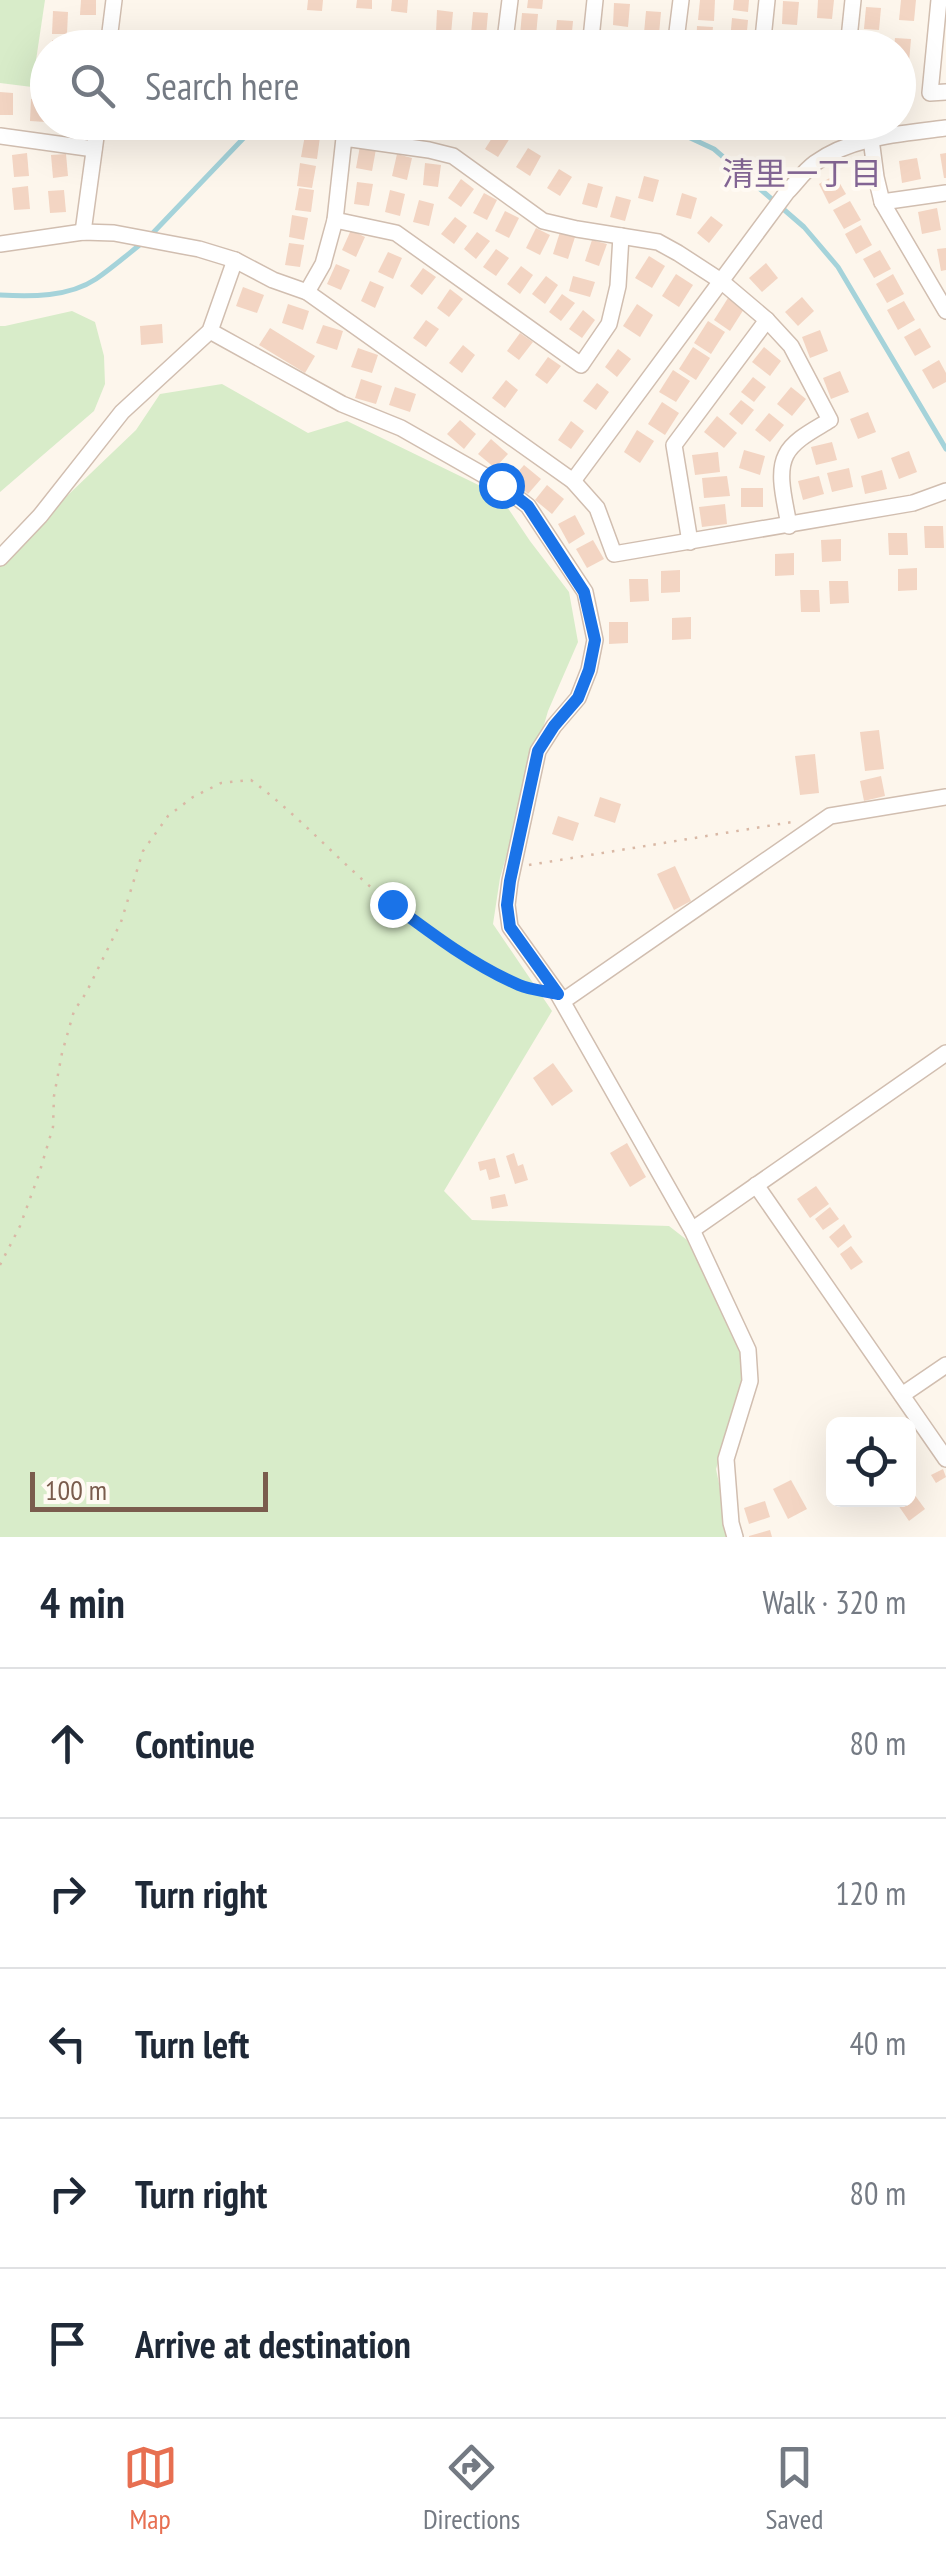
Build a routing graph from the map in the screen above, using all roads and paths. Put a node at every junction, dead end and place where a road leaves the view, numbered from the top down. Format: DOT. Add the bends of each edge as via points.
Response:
graph roads {
  1 [pos="114,0"];
  2 [pos="510,0"];
  3 [pos="595,0"];
  4 [pos="681,0"];
  5 [pos="767,0"];
  6 [pos="853,0"];
  7 [pos="939,0"];
  8 [pos="110,30"];
  9 [pos="506,30"];
  10 [pos="592,30"];
  11 [pos="677,30"];
  12 [pos="764,30"];
  13 [pos="850,30"];
  14 [pos="946,92"];
  15 [pos="946,128"];
  16 [pos="916,132"];
  17 [pos="0,136"];
  18 [pos="95,140"];
  19 [pos="344,140"];
  20 [pos="358,140"];
  21 [pos="865,140"];
  22 [pos="871,140"];
  23 [pos="94,149"];
  24 [pos="946,194"];
  25 [pos="882,202"];
  26 [pos="336,220"];
  27 [pos="83,232"];
  28 [pos="621,236"];
  29 [pos="0,244"];
  30 [pos="235,260"];
  31 [pos="721,281"];
  32 [pos="938,285"];
  33 [pos="306,292"];
  34 [pos="946,312"];
  35 [pos="767,320"];
  36 [pos="210,332"];
  37 [pos="573,481"];
  38 [pos="946,491"];
  39 [pos="790,526"];
  40 [pos="690,542"];
  41 [pos="0,558"];
  42 [pos="946,797"];
  43 [pos="793,822"];
  44 [pos="512,868"];
  45 [pos="560,998"];
  46 [pos="946,1053"];
  47 [pos="756,1185"];
  48 [pos="692,1230"];
  49 [pos="0,1265"];
  50 [pos="946,1364"];
  51 [pos="902,1395"];
  52 [pos="946,1459"];
  53 [pos="734,1537"];
  1 -- 8 [label="street"];
  2 -- 9 [label="street"];
  3 -- 10 [label="street"];
  4 -- 11 [label="street"];
  5 -- 12 [label="street"];
  6 -- 13 [label="street"];
  7 -- 14 [label="street" via="930,94"];
  15 -- 16 [label="street"];
  17 -- 23 [label="street"];
  18 -- 23 [label="street"];
  19 -- 26 [label="street"];
  20 -- 28 [label="street" via="452,156 543,221"];
  21 -- 31 [label="street" via="814,164"];
  22 -- 25 [label="street"];
  23 -- 27 [label="street"];
  24 -- 25 [label="street"];
  25 -- 32 [label="street"];
  26 -- 28 [label="street" via="396,233 581,364 609,324"];
  26 -- 33 [label="street"];
  27 -- 29 [label="street"];
  27 -- 30 [label="street"];
  28 -- 31 [label="street" via="658,242"];
  30 -- 33 [label="street"];
  30 -- 36 [label="street"];
  31 -- 35 [label="street"];
  31 -- 37 [label="street"];
  32 -- 34 [label="street"];
  33 -- 37 [label="street"];
  35 -- 39 [label="street" via="791,346 830,420 785,456"];
  35 -- 40 [label="street" via="674,445"];
  36 -- 41 [label="street" via="122,412"];
  36 -- 44 [label="street" via="501,485 528,506 584,592 595,640 589,670 578,698 538,751"];
  37 -- 40 [label="street" via="597,508 614,554"];
  38 -- 39 [label="street"];
  39 -- 40 [label="street"];
  42 -- 45 [label="street" via="830,816"];
  43 -- 44 [label="path"];
  44 -- 45 [label="street" via="510,927"];
  45 -- 48 [label="street"];
  45 -- 49 [label="path" via="523,987 449,946 251,780 220,782 168,816 142,851 121,922 74,1011 39,1174"];
  46 -- 47 [label="street"];
  47 -- 48 [label="street"];
  47 -- 51 [label="street"];
  48 -- 53 [label="street" via="748,1350 750,1381 726,1459"];
  50 -- 51 [label="street"];
  51 -- 52 [label="street"];
}
